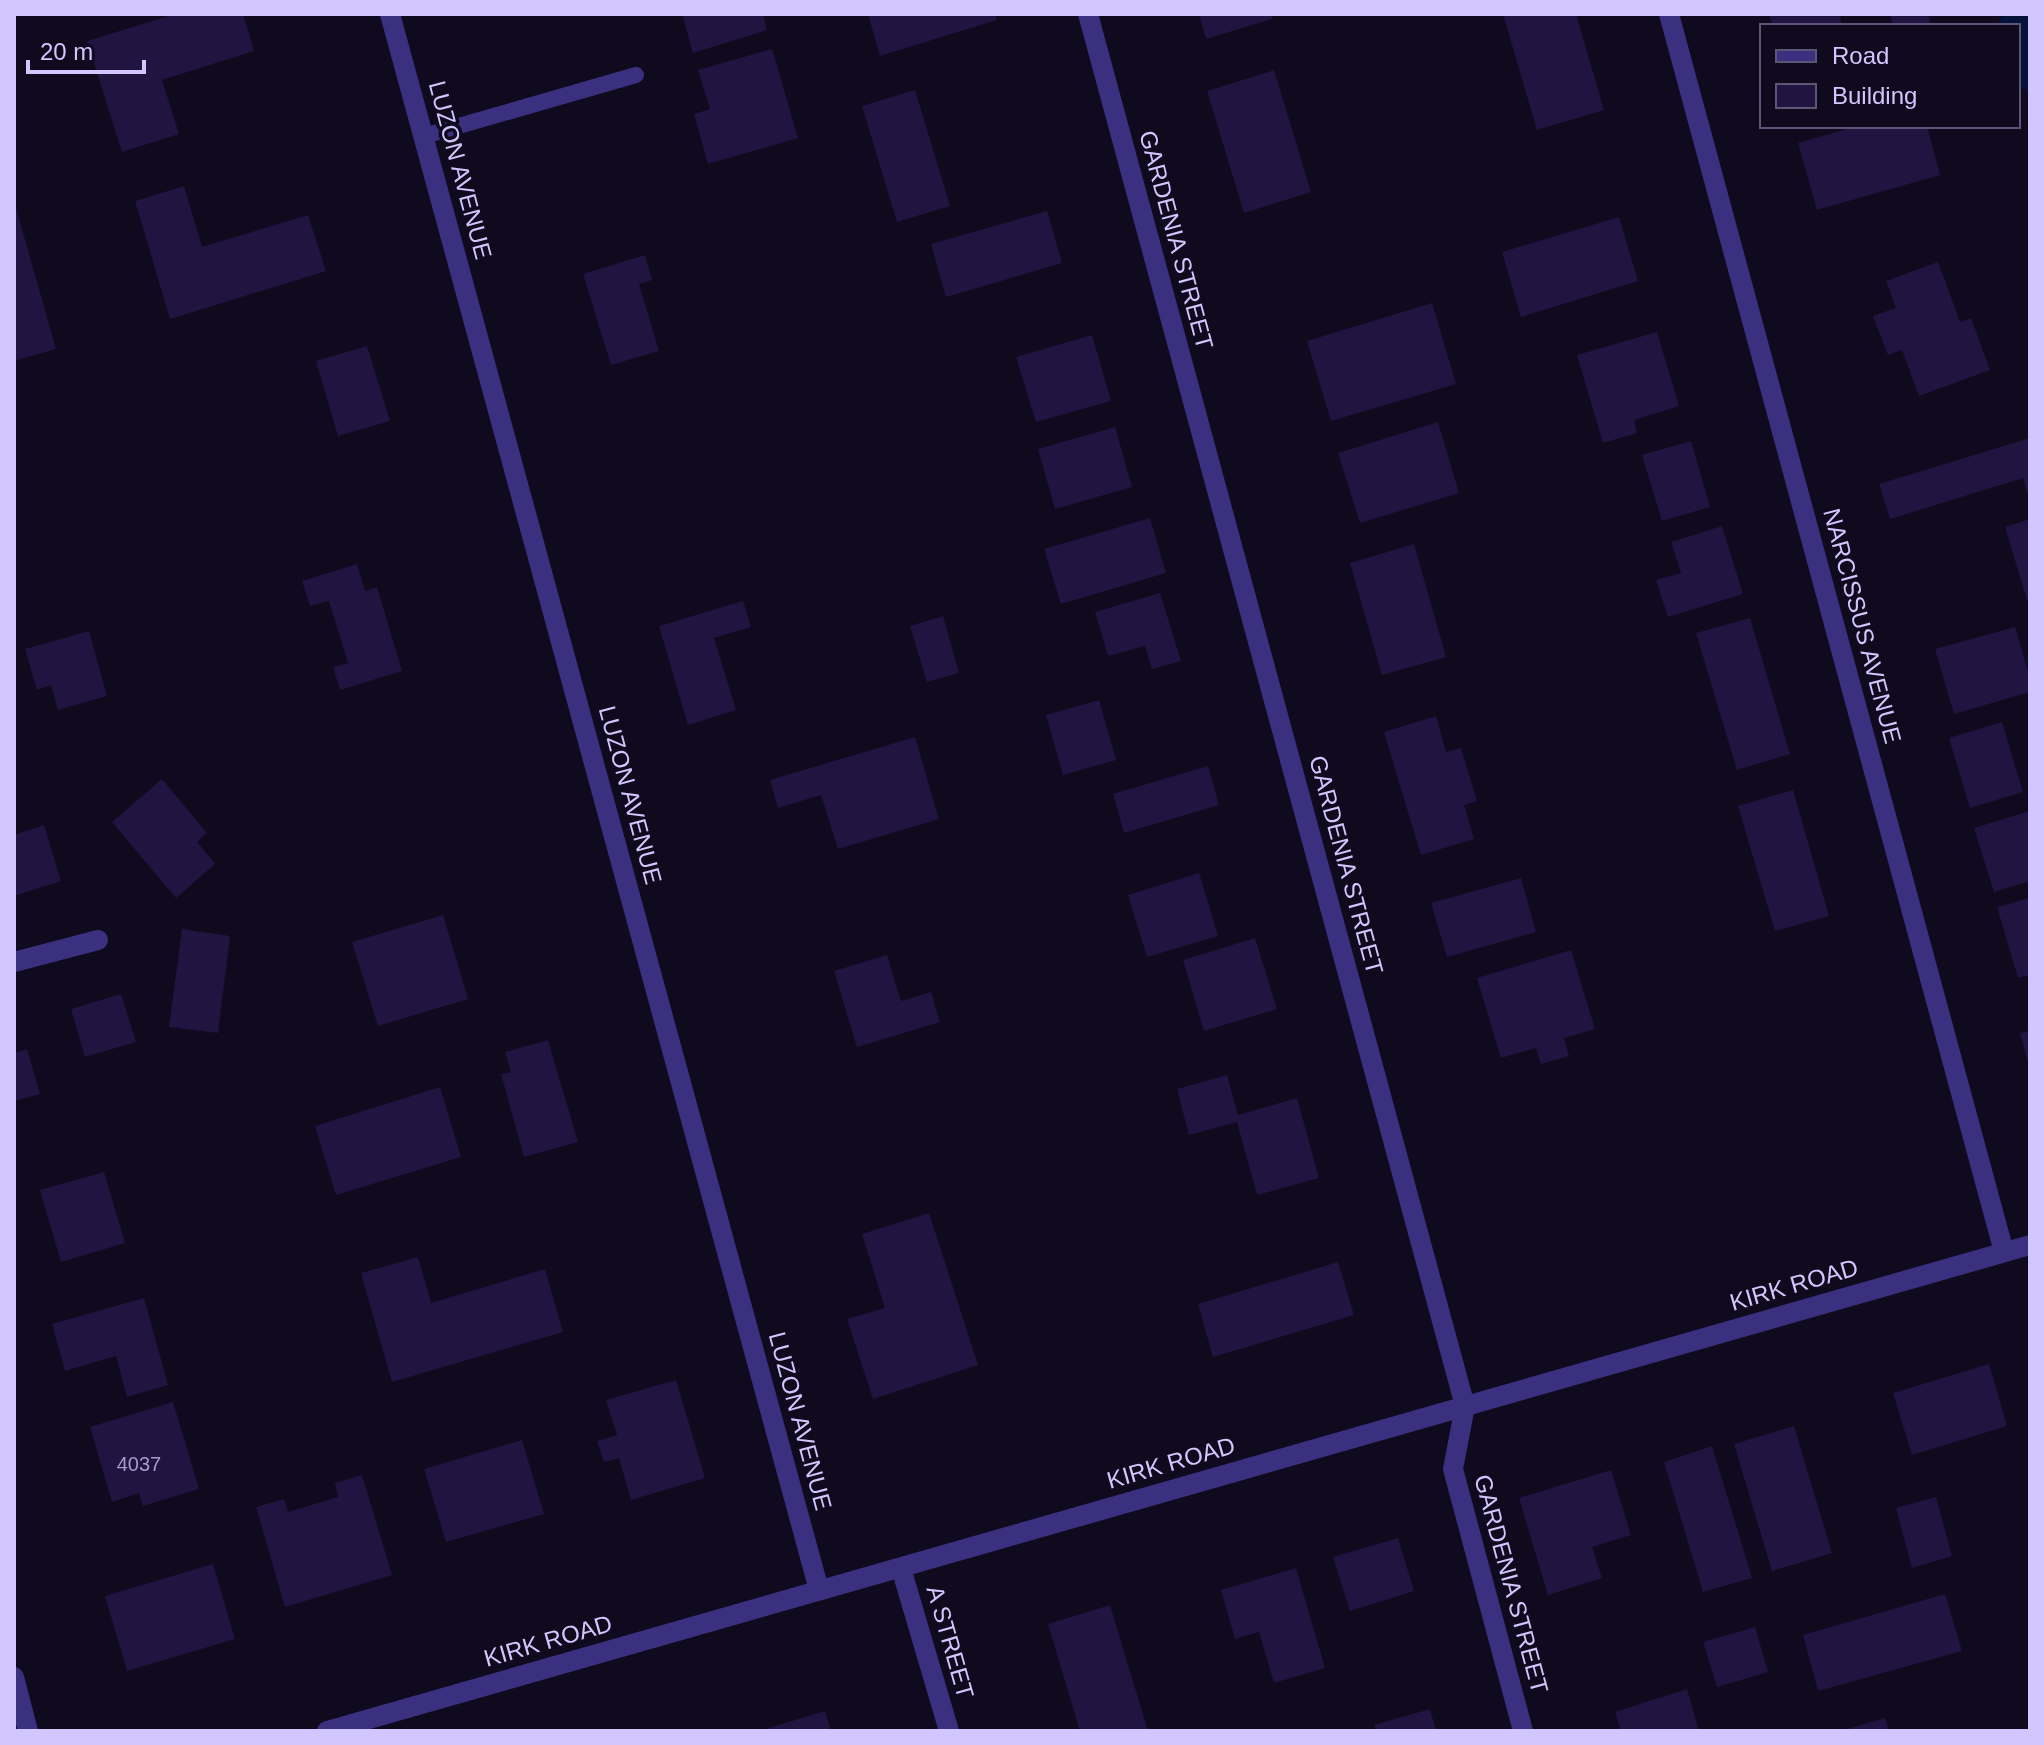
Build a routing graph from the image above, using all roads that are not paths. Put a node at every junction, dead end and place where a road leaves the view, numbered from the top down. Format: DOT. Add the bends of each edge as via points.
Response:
graph roads {
  1 [pos="390,14"];
  2 [pos="1088,14"];
  3 [pos="1669,14"];
  4 [pos="636,75"];
  5 [pos="424,136"];
  6 [pos="98,940"];
  7 [pos="14,962"];
  8 [pos="2030,1245"];
  9 [pos="2004,1252"];
  10 [pos="1465,1406"];
  11 [pos="901,1568"];
  12 [pos="819,1590"];
  13 [pos="14,1677"];
  14 [pos="28,1731"];
  15 [pos="327,1731"];
  16 [pos="949,1731"];
  17 [pos="1523,1731"];
  1 -- 5 [label="street, LUZON AVENUE"];
  2 -- 10 [label="street, GARDENIA STREET"];
  3 -- 9 [label="street, NARCISSUS AVENUE"];
  4 -- 5 [label="lane"];
  5 -- 12 [label="street, LUZON AVENUE"];
  6 -- 7 [label="street"];
  8 -- 9 [label="street, KIRK ROAD"];
  9 -- 10 [label="street, KIRK ROAD"];
  10 -- 11 [label="street, KIRK ROAD"];
  10 -- 17 [label="street, GARDENIA STREET" via="1453,1469"];
  11 -- 12 [label="street, KIRK ROAD"];
  11 -- 16 [label="street, A STREET"];
  12 -- 15 [label="street, KIRK ROAD"];
  13 -- 14 [label="street"];
}
